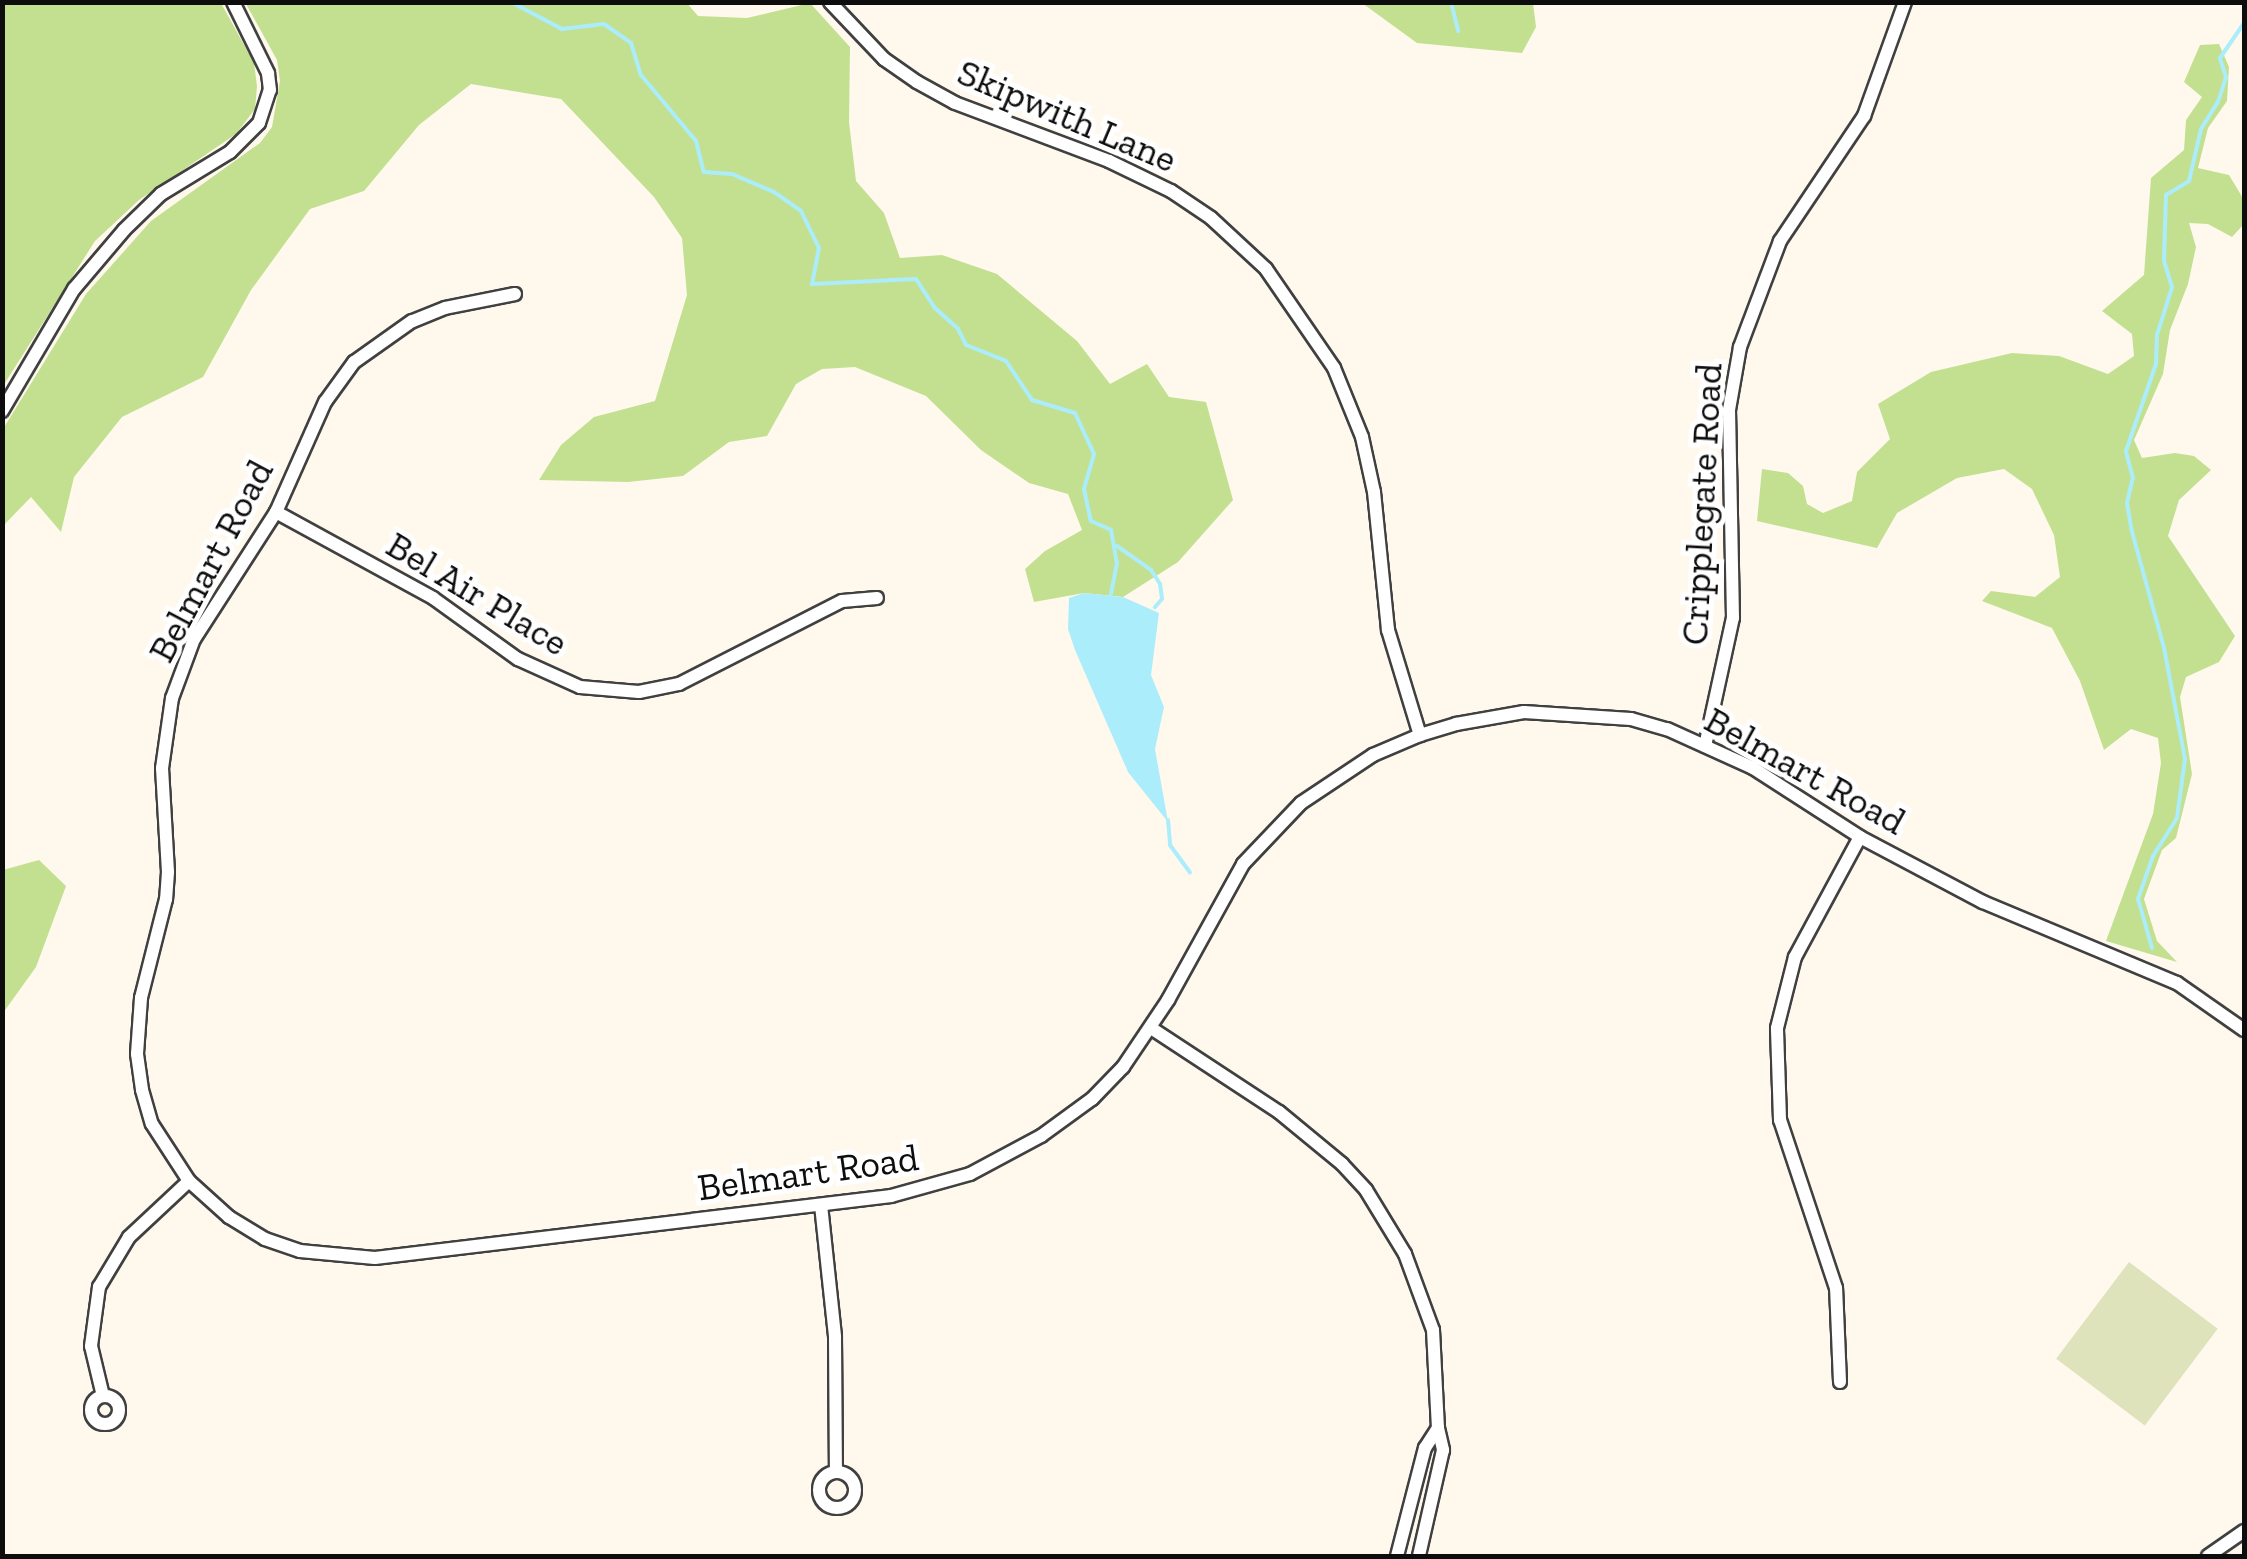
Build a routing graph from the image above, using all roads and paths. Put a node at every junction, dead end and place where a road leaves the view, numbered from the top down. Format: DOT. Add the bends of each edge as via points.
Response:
graph roads {
  1 [pos="233,2"];
  2 [pos="830,2"];
  3 [pos="1906,2"];
  4 [pos="515,294"];
  5 [pos="2,412"];
  6 [pos="276,512"];
  7 [pos="877,598"];
  8 [pos="1420,736"];
  9 [pos="1705,746"];
  10 [pos="1860,838"];
  11 [pos="1151,1028"];
  12 [pos="2244,1030"];
  13 [pos="189,1181"];
  14 [pos="821,1205"];
  15 [pos="1840,1382"];
  16 [pos="102,1396"];
  17 [pos="1438,1428"];
  18 [pos="836,1472"];
  19 [pos="2244,1531"];
  20 [pos="1397,1556"];
  21 [pos="1419,1556"];
  22 [pos="2208,1556"];
  1 -- 5 [label="street" via="268,73 270,90 259,122 230,152 160,194 124,230 74,289"];
  2 -- 8 [label="street, Skipwith Lane" via="874,50 917,82 1171,191 1266,269 1334,368 1362,437 1388,630"];
  3 -- 9 [label="street, Cripplegate Road" via="1864,116 1780,241 1740,347 1730,410 1733,618"];
  4 -- 6 [label="street, Belmart Road" via="412,321 354,362 325,402"];
  6 -- 7 [label="street, Bel Air Place" via="433,598 518,659 580,688 639,692 679,684 842,601"];
  6 -- 13 [label="street, Belmart Road" via="194,639 164,740 166,900 141,998 137,1054 152,1124"];
  8 -- 9 [label="street, Belmart Road" via="1490,716 1559,711 1630,719"];
  8 -- 11 [label="street, Belmart Road" via="1338,776 1268,835 1221,898"];
  9 -- 10 [label="street, Belmart Road" via="1753,768"];
  10 -- 12 [label="street, Belmart Road" via="1983,902 2177,983"];
  10 -- 15 [label="street" via="1795,957 1776,1028 1780,1120 1836,1288"];
  11 -- 14 [label="street, Belmart Road" via="1092,1099 1012,1155 926,1188"];
  11 -- 17 [label="street" via="1279,1112 1366,1190 1424,1300 1436,1360"];
  13 -- 14 [label="street, Belmart Road" via="229,1218 265,1238 345,1258"];
  13 -- 16 [label="street" via="129,1237 99,1286 91,1346"];
  14 -- 18 [label="street" via="835,1337"];
  17 -- 20 [label="street" via="1424,1448"];
  17 -- 21 [label="street" via="1443,1450"];
  19 -- 22 [label="street"];
}
